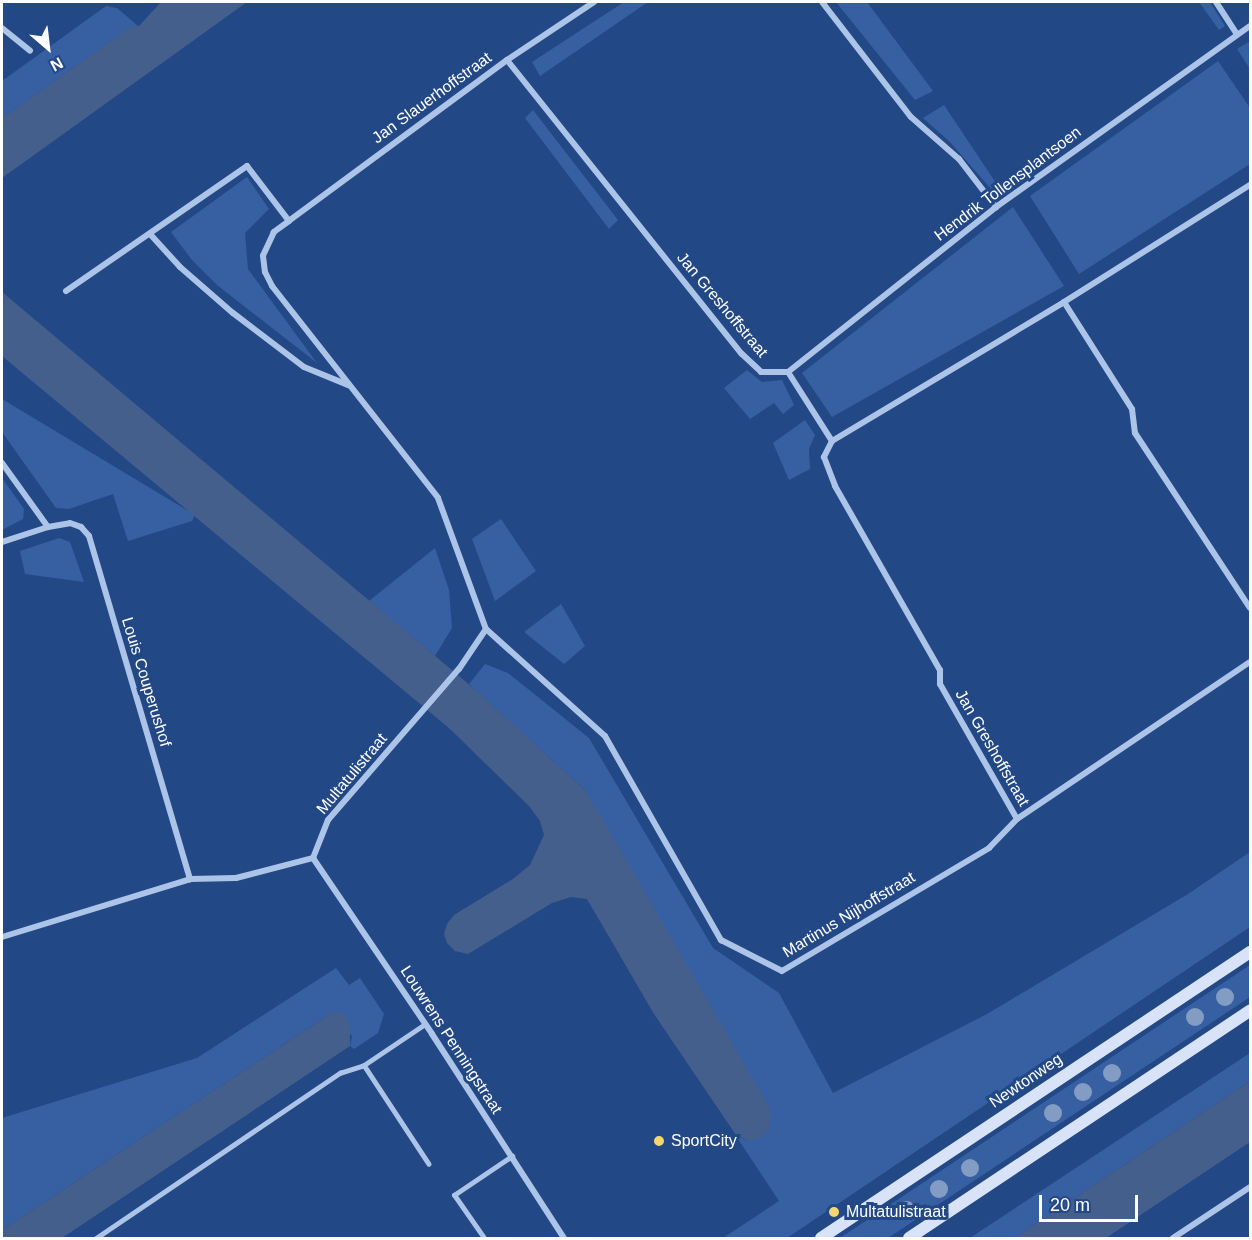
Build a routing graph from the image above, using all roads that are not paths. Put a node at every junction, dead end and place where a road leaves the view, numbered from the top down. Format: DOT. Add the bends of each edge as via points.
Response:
graph roads {
  1 [pos="594,2"];
  2 [pos="822,2"];
  3 [pos="1216,2"];
  4 [pos="1251,26"];
  5 [pos="2,28"];
  6 [pos="1237,34"];
  7 [pos="30,51"];
  8 [pos="507,60"];
  9 [pos="1251,185"];
  10 [pos="996,207"];
  11 [pos="289,221"];
  12 [pos="150,234"];
  13 [pos="66,291"];
  14 [pos="1064,302"];
  15 [pos="788,372"];
  16 [pos="350,386"];
  17 [pos="832,441"];
  18 [pos="2,463"];
  19 [pos="48,527"];
  20 [pos="2,542"];
  21 [pos="1251,608"];
  22 [pos="486,629"];
  23 [pos="1251,662"];
  24 [pos="1017,819"];
  25 [pos="313,858"];
  26 [pos="190,879"];
  27 [pos="2,937"];
  28 [pos="1251,952"];
  29 [pos="1251,1011"];
  30 [pos="425,1023"];
  31 [pos="364,1065"];
  32 [pos="512,1156"];
  33 [pos="429,1164"];
  34 [pos="1251,1187"];
  35 [pos="96,1239"];
  36 [pos="484,1239"];
  37 [pos="564,1239"];
  38 [pos="821,1239"];
  39 [pos="909,1239"];
  40 [pos="1173,1239"];
  1 -- 8 [label="street, Jan Slauerhoffstraat"];
  2 -- 10 [label="street" via="911,117 959,159"];
  3 -- 6 [label="street"];
  4 -- 6 [label="street, Hendrik Tollensplantsoen"];
  5 -- 7 [label="street"];
  6 -- 10 [label="street, Hendrik Tollensplantsoen"];
  8 -- 11 [label="street, Jan Slauerhoffstraat"];
  8 -- 15 [label="street, Jan Greshoffstraat" via="742,354 761,372"];
  9 -- 14 [label="street"];
  10 -- 15 [label="street, Hendrik Tollensplantsoen"];
  11 -- 12 [label="street" via="247,166"];
  11 -- 16 [label="street, Jan Slauerhoffstraat" via="267,243 263,256 268,279"];
  12 -- 13 [label="street"];
  12 -- 16 [label="street" via="180,267 234,314 304,368"];
  14 -- 17 [label="street"];
  14 -- 21 [label="street" via="1132,409 1134,433"];
  15 -- 17 [label="street"];
  16 -- 22 [label="street, Jan Slauerhoffstraat" via="438,498"];
  17 -- 24 [label="street, Jan Greshoffstraat" via="824,457 835,486 940,670 940,684"];
  18 -- 19 [label="street"];
  19 -- 20 [label="street, Louis Couperushof"];
  19 -- 26 [label="street, Louis Couperushof" via="70,523 89,536"];
  22 -- 24 [label="street, Martinus Nijhoffstraat" via="604,736 721,940 782,971 989,848"];
  22 -- 25 [label="street, Multatulistraat" via="459,669 328,820"];
  23 -- 24 [label="street, Martinus Nijhoffstraat"];
  25 -- 26 [label="street" via="236,878"];
  25 -- 30 [label="street, Louwrens Penningstraat"];
  26 -- 27 [label="street"];
  28 -- 38 [label="main road, Newtonweg"];
  29 -- 39 [label="main road"];
  30 -- 31 [label="lane"];
  30 -- 32 [label="street, Louwrens Penningstraat"];
  31 -- 33 [label="lane"];
  31 -- 35 [label="lane" via="340,1073"];
  32 -- 36 [label="lane" via="454,1195"];
  32 -- 37 [label="street, Louwrens Penningstraat"];
  34 -- 40 [label="street"];
}
